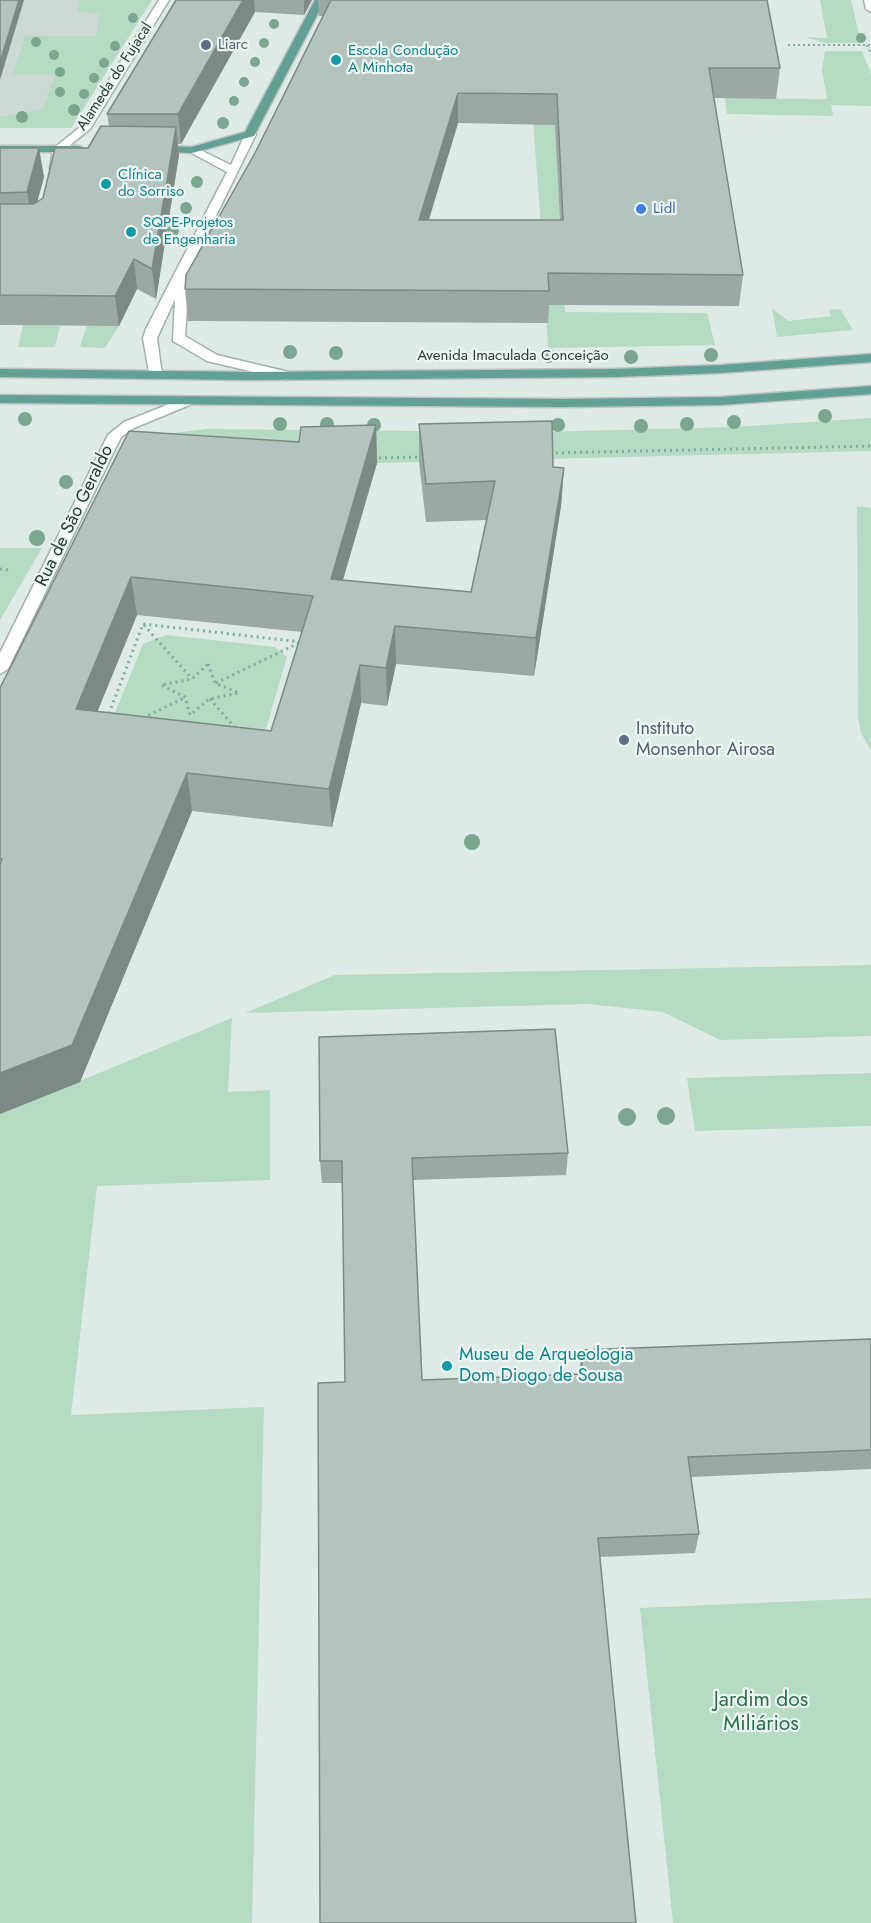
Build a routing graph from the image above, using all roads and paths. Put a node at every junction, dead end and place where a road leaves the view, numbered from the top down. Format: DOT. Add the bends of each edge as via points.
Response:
graph roads {
  1 [pos="164,0"];
  2 [pos="320,0"];
  3 [pos="869,0"];
  4 [pos="871,9"];
  5 [pos="788,45"];
  6 [pos="869,45"];
  7 [pos="871,55"];
  8 [pos="250,134"];
  9 [pos="0,149"];
  10 [pos="59,149"];
  11 [pos="92,149"];
  12 [pos="137,149"];
  13 [pos="192,150"];
  14 [pos="234,171"];
  15 [pos="52,175"];
  16 [pos="184,267"];
  17 [pos="871,358"];
  18 [pos="0,373"];
  19 [pos="155,375"];
  20 [pos="288,375"];
  21 [pos="871,390"];
  22 [pos="0,399"];
  23 [pos="188,401"];
  24 [pos="871,446"];
  25 [pos="547,453"];
  26 [pos="431,457"];
  27 [pos="363,459"];
  28 [pos="143,624"];
  29 [pos="302,642"];
  30 [pos="0,669"];
  31 [pos="192,679"];
  32 [pos="215,683"];
  33 [pos="185,697"];
  34 [pos="210,699"];
  35 [pos="142,719"];
  36 [pos="240,733"];
  37 [pos="110,735"];
  38 [pos="99,740"];
  39 [pos="91,744"];
  40 [pos="256,751"];
  41 [pos="263,759"];
  42 [pos="268,764"];
  1 -- 10 [label="street, Alameda do Fujacal" via="84,129"];
  2 -- 8 [label="main road"];
  3 -- 4 [label="street"];
  5 -- 6 [label="path"];
  6 -- 7 [label="path"];
  8 -- 13 [label="main road"];
  8 -- 14 [label="street"];
  9 -- 10 [label="main road"];
  10 -- 11 [label="main road"];
  10 -- 15 [label="street"];
  12 -- 13 [label="main road"];
  13 -- 14 [label="street"];
  14 -- 16 [label="street"];
  16 -- 19 [label="street" via="150,338"];
  16 -- 20 [label="street" via="178,338 212,358"];
  17 -- 20 [label="main road, Avenida Imaculada Conceição" via="627,373"];
  18 -- 19 [label="main road, Avenida Imaculada Conceição"];
  19 -- 20 [label="main road, Avenida Imaculada Conceição"];
  19 -- 23 [label="main road" via="167,390"];
  21 -- 23 [label="main road" via="720,401"];
  22 -- 23 [label="main road"];
  23 -- 30 [label="street, Rua de São Geraldo" via="129,425 115,435"];
  24 -- 25 [label="path"];
  26 -- 27 [label="path"];
  28 -- 29 [label="path"];
  28 -- 31 [label="path"];
  28 -- 38 [label="path"];
  29 -- 32 [label="path"];
  29 -- 41 [label="path"];
  31 -- 32 [label="path" via="208,664"];
  31 -- 33 [label="path" via="161,686"];
  32 -- 34 [label="path" via="238,693"];
  33 -- 34 [label="path" via="190,715"];
  33 -- 35 [label="path"];
  34 -- 36 [label="path"];
  37 -- 38 [label="path"];
  38 -- 39 [label="path"];
  38 -- 41 [label="path"];
  40 -- 41 [label="path"];
  41 -- 42 [label="path"];
}
